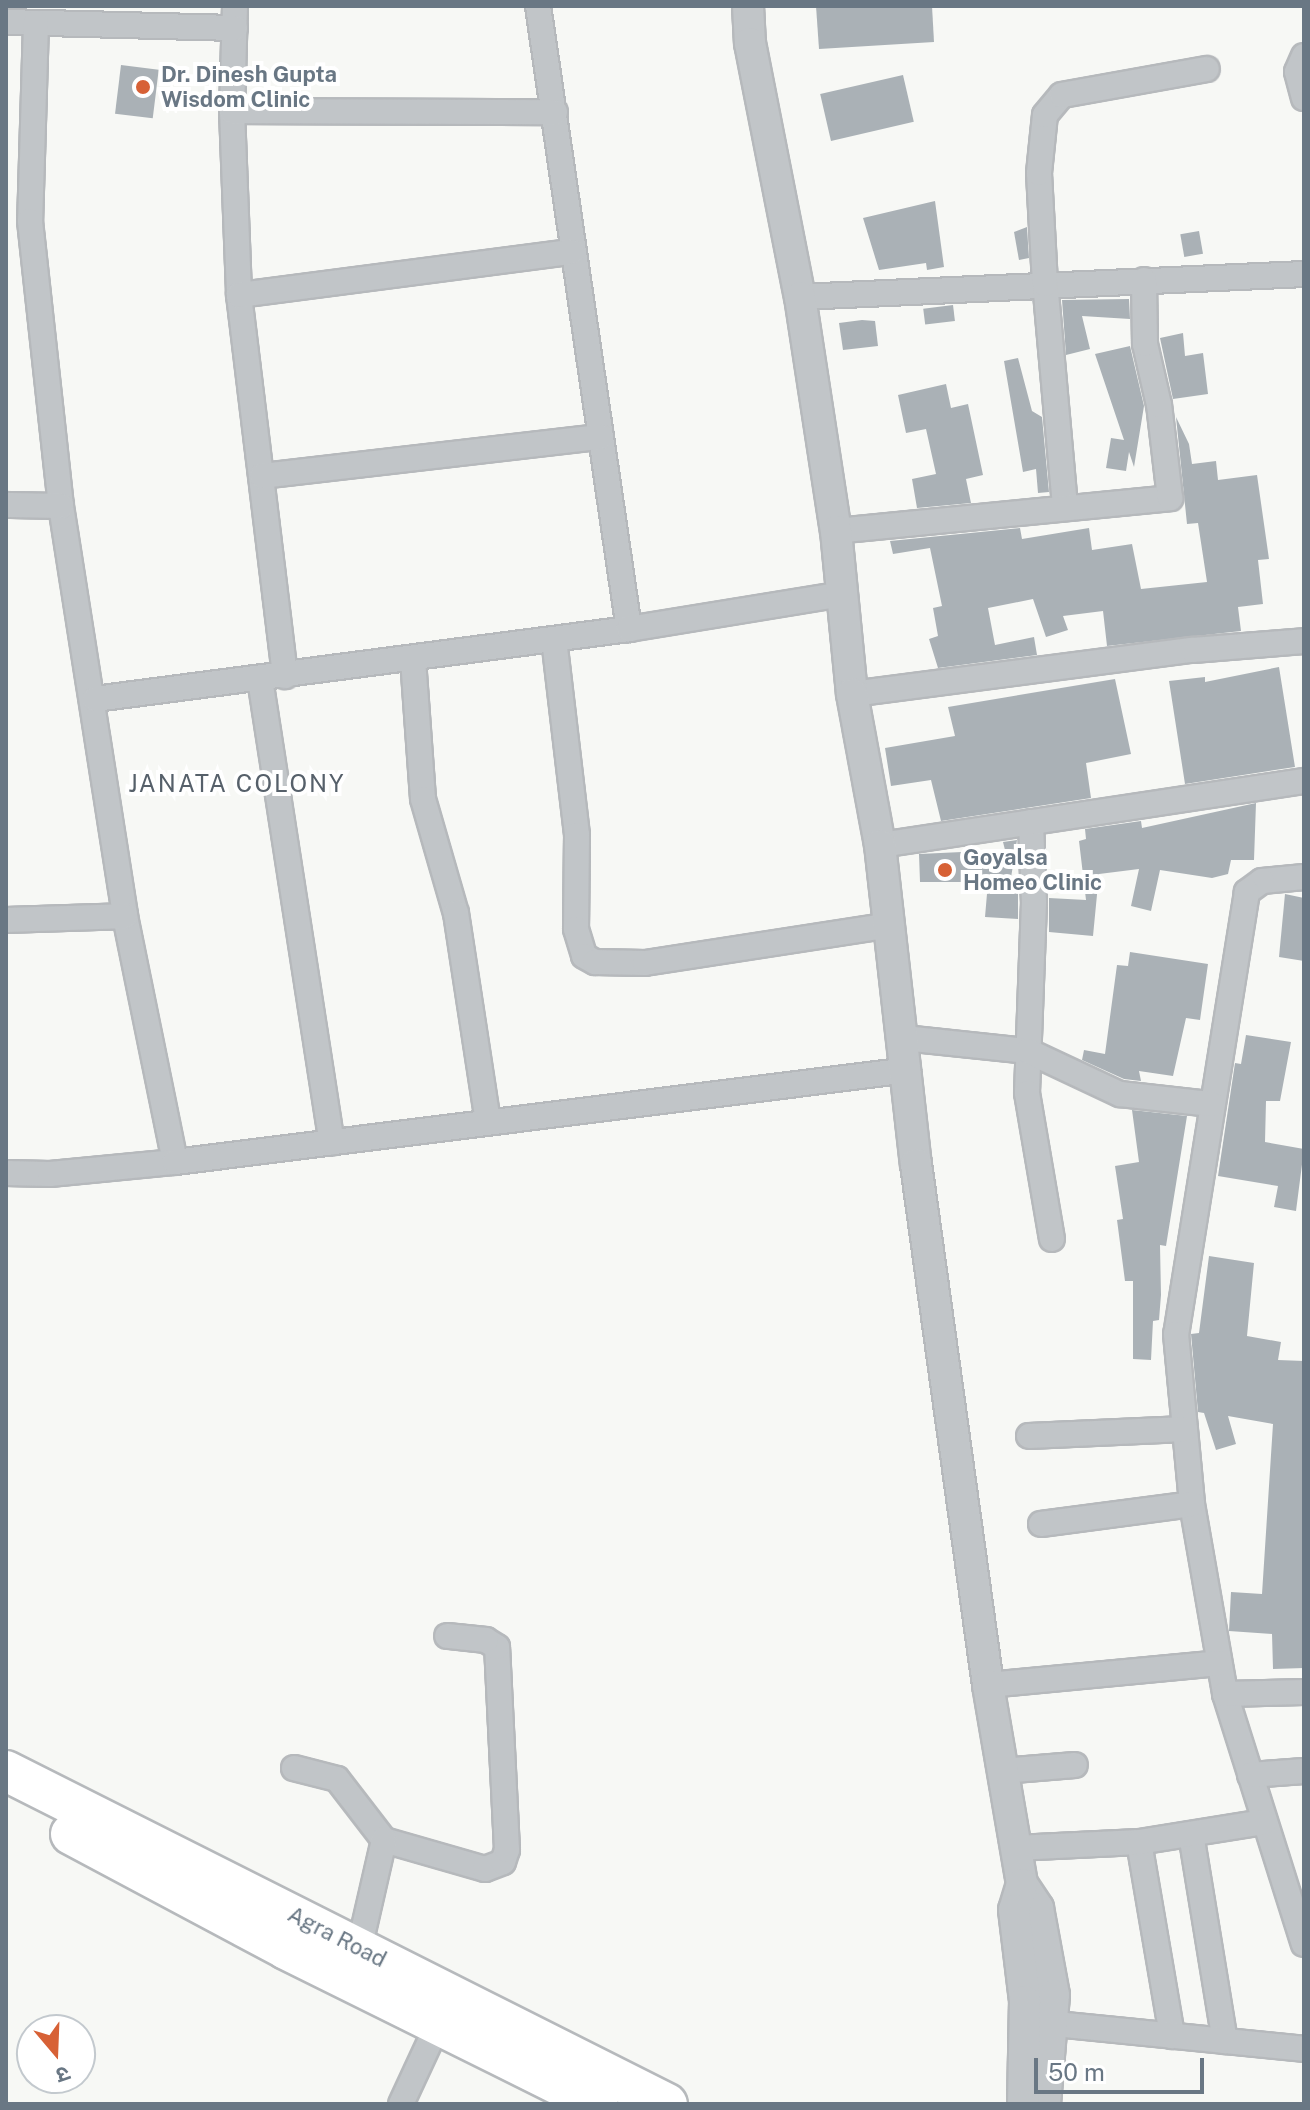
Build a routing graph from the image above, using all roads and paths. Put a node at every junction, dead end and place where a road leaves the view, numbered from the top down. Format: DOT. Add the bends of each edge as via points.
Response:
graph roads {
  1 [pos="538,6"];
  2 [pos="748,6"];
  3 [pos="121,16"];
  4 [pos="235,17"];
  5 [pos="6,22"];
  6 [pos="36,23"];
  7 [pos="1304,56"];
  8 [pos="1207,69"];
  9 [pos="1304,98"];
  10 [pos="232,111"];
  11 [pos="555,112"];
  12 [pos="18,221"];
  13 [pos="572,252"];
  14 [pos="1304,274"];
  15 [pos="1144,280"];
  16 [pos="1045,284"];
  17 [pos="239,295"];
  18 [pos="800,297"];
  19 [pos="601,437"];
  20 [pos="262,476"];
  21 [pos="6,505"];
  22 [pos="61,506"];
  23 [pos="1065,506"];
  24 [pos="836,531"];
  25 [pos="843,594"];
  26 [pos="629,629"];
  27 [pos="554,639"];
  28 [pos="1304,641"];
  29 [pos="413,659"];
  30 [pos="285,676"];
  31 [pos="260,679"];
  32 [pos="852,694"];
  33 [pos="95,699"];
  34 [pos="1304,781"];
  35 [pos="1031,822"];
  36 [pos="880,845"];
  37 [pos="1304,877"];
  38 [pos="125,916"];
  39 [pos="6,920"];
  40 [pos="890,925"];
  41 [pos="904,1038"];
  42 [pos="1028,1051"];
  43 [pos="908,1070"];
  44 [pos="1211,1104"];
  45 [pos="488,1122"];
  46 [pos="332,1142"];
  47 [pos="175,1162"];
  48 [pos="6,1173"];
  49 [pos="1052,1239"];
  50 [pos="1185,1429"];
  51 [pos="1029,1436"];
  52 [pos="1192,1504"];
  53 [pos="1041,1524"];
  54 [pos="447,1636"];
  55 [pos="1219,1663"];
  56 [pos="988,1685"];
  57 [pos="1304,1692"];
  58 [pos="1225,1694"];
  59 [pos="1075,1765"];
  60 [pos="294,1768"];
  61 [pos="6,1771"];
  62 [pos="1002,1771"];
  63 [pos="1304,1771"];
  64 [pos="1250,1775"];
  65 [pos="6,1801"];
  66 [pos="1264,1822"];
  67 [pos="1191,1834"];
  68 [pos="384,1840"];
  69 [pos="1139,1842"];
  70 [pos="1015,1848"];
  71 [pos="1304,1944"];
  72 [pos="359,1949"];
  73 [pos="1044,2007"];
  74 [pos="439,2022"];
  75 [pos="1172,2036"];
  76 [pos="1225,2041"];
  77 [pos="1304,2049"];
  78 [pos="401,2104"];
  79 [pos="598,2104"];
  80 [pos="667,2104"];
  81 [pos="1023,2104"];
  82 [pos="1045,2104"];
  1 -- 11 [label="street"];
  2 -- 18 [label="street" via="750,43"];
  3 -- 4 [label="street"];
  3 -- 6 [label="street"];
  4 -- 10 [label="street"];
  5 -- 6 [label="street"];
  6 -- 12 [label="street"];
  7 -- 9 [label="street" via="1297,72"];
  8 -- 16 [label="street" via="1062,95 1050,104 1040,140"];
  10 -- 11 [label="street"];
  10 -- 17 [label="street"];
  11 -- 13 [label="street"];
  12 -- 22 [label="street"];
  13 -- 17 [label="street"];
  13 -- 19 [label="street"];
  14 -- 15 [label="street"];
  15 -- 16 [label="street"];
  15 -- 23 [label="street" via="1145,344 1159,405 1170,498"];
  16 -- 18 [label="street"];
  16 -- 23 [label="street"];
  17 -- 20 [label="street"];
  18 -- 24 [label="street"];
  19 -- 20 [label="street"];
  19 -- 26 [label="street"];
  20 -- 30 [label="street"];
  21 -- 22 [label="street"];
  22 -- 33 [label="street"];
  23 -- 24 [label="street"];
  24 -- 25 [label="street"];
  25 -- 26 [label="street"];
  25 -- 32 [label="street"];
  26 -- 27 [label="street"];
  27 -- 29 [label="street"];
  27 -- 40 [label="street" via="577,835 576,929 584,956 595,962 645,963"];
  28 -- 32 [label="street"];
  29 -- 30 [label="street"];
  29 -- 45 [label="street" via="423,799 456,913"];
  30 -- 31 [label="street"];
  31 -- 33 [label="street"];
  31 -- 46 [label="street"];
  32 -- 36 [label="street"];
  33 -- 38 [label="street"];
  34 -- 35 [label="street"];
  35 -- 36 [label="street"];
  35 -- 42 [label="street" via="1034,902"];
  36 -- 40 [label="street"];
  37 -- 44 [label="street" via="1262,881 1247,892"];
  38 -- 39 [label="street"];
  38 -- 47 [label="street"];
  40 -- 41 [label="street"];
  41 -- 42 [label="street"];
  41 -- 43 [label="street"];
  42 -- 44 [label="street" via="1120,1094"];
  42 -- 49 [label="street" via="1030,1124"];
  43 -- 45 [label="street"];
  43 -- 56 [label="street"];
  44 -- 50 [label="street" via="1176,1334"];
  45 -- 46 [label="street"];
  46 -- 47 [label="street"];
  47 -- 48 [label="street"];
  50 -- 51 [label="street"];
  50 -- 52 [label="street"];
  52 -- 53 [label="street"];
  52 -- 55 [label="street"];
  54 -- 68 [label="street" via="486,1640 497,1647 507,1850 503,1862 485,1869"];
  55 -- 56 [label="street"];
  55 -- 58 [label="street"];
  56 -- 62 [label="street"];
  57 -- 58 [label="street"];
  58 -- 64 [label="street"];
  59 -- 62 [label="street"];
  60 -- 68 [label="street" via="337,1779"];
  61 -- 72 [label="highway, Agra Road"];
  62 -- 70 [label="street"];
  63 -- 64 [label="street"];
  64 -- 66 [label="street"];
  65 -- 74 [label="highway, Agra Road" via="286,1949"];
  66 -- 67 [label="street"];
  66 -- 71 [label="street"];
  67 -- 69 [label="street"];
  67 -- 76 [label="street"];
  68 -- 72 [label="street"];
  69 -- 70 [label="street"];
  69 -- 75 [label="street"];
  70 -- 73 [label="street" via="1022,1884 1014,1910"];
  72 -- 80 [label="highway, Agra Road"];
  73 -- 75 [label="street"];
  73 -- 81 [label="street"];
  73 -- 82 [label="street"];
  74 -- 78 [label="street"];
  74 -- 79 [label="highway, Agra Road"];
  75 -- 76 [label="street"];
  76 -- 77 [label="street"];
}
